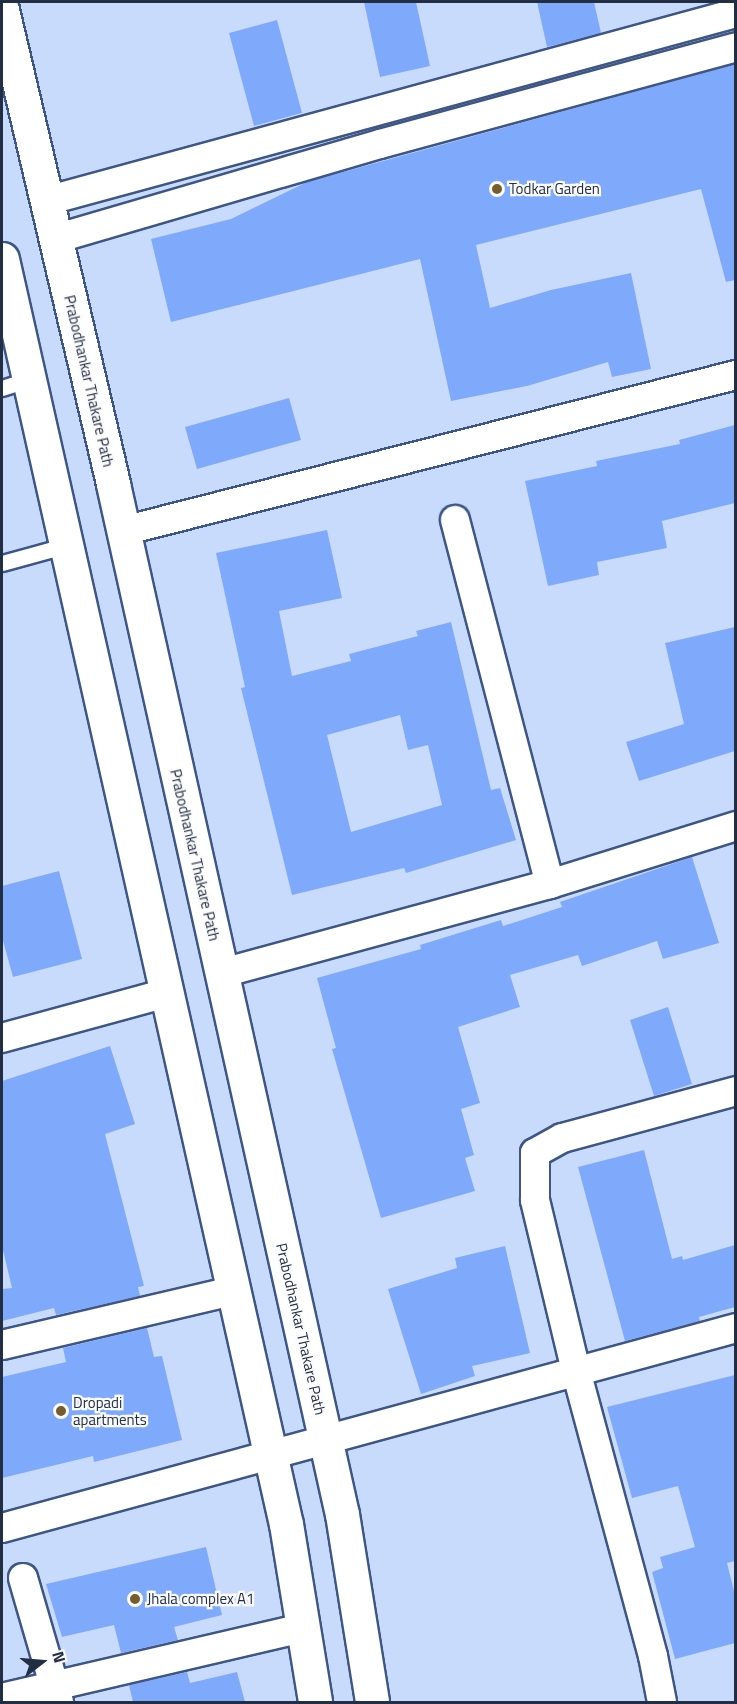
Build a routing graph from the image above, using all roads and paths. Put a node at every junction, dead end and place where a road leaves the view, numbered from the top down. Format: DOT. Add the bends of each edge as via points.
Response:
graph roads {
  1 [pos="2,10"];
  2 [pos="735,13"];
  3 [pos="735,46"];
  4 [pos="46,201"];
  5 [pos="55,239"];
  6 [pos="2,259"];
  7 [pos="735,375"];
  8 [pos="15,383"];
  9 [pos="455,520"];
  10 [pos="123,531"];
  11 [pos="68,545"];
  12 [pos="2,563"];
  13 [pos="735,826"];
  14 [pos="550,884"];
  15 [pos="222,973"];
  16 [pos="167,993"];
  17 [pos="2,1038"];
  18 [pos="735,1091"];
  19 [pos="232,1291"];
  20 [pos="735,1328"];
  21 [pos="2,1346"];
  22 [pos="576,1371"];
  23 [pos="325,1439"];
  24 [pos="269,1455"];
  25 [pos="2,1528"];
  26 [pos="23,1578"];
  27 [pos="303,1628"];
  28 [pos="57,1694"];
  29 [pos="2,1698"];
  30 [pos="315,1702"];
  31 [pos="372,1702"];
  32 [pos="662,1702"];
  1 -- 4 [label="main road, Prabodhankar Thakare Path"];
  2 -- 4 [label="street"];
  3 -- 5 [label="street"];
  4 -- 5 [label="main road, Prabodhankar Thakare Path"];
  5 -- 10 [label="main road, Prabodhankar Thakare Path"];
  6 -- 8 [label="main road"];
  7 -- 10 [label="street"];
  8 -- 11 [label="main road"];
  9 -- 14 [label="street"];
  10 -- 15 [label="main road, Prabodhankar Thakare Path"];
  11 -- 12 [label="lane"];
  11 -- 16 [label="main road"];
  13 -- 14 [label="street"];
  14 -- 15 [label="street"];
  15 -- 23 [label="main road, Prabodhankar Thakare Path"];
  16 -- 17 [label="street"];
  16 -- 19 [label="main road"];
  18 -- 22 [label="street" via="562,1138 535,1153 535,1200"];
  19 -- 21 [label="street"];
  19 -- 24 [label="main road"];
  20 -- 22 [label="street"];
  22 -- 23 [label="street"];
  22 -- 32 [label="street"];
  23 -- 24 [label="street"];
  23 -- 31 [label="main road, Prabodhankar Thakare Path" via="342,1514"];
  24 -- 25 [label="street"];
  24 -- 27 [label="main road" via="286,1524"];
  26 -- 28 [label="street"];
  27 -- 28 [label="street"];
  27 -- 30 [label="main road"];
  28 -- 29 [label="street"];
}
